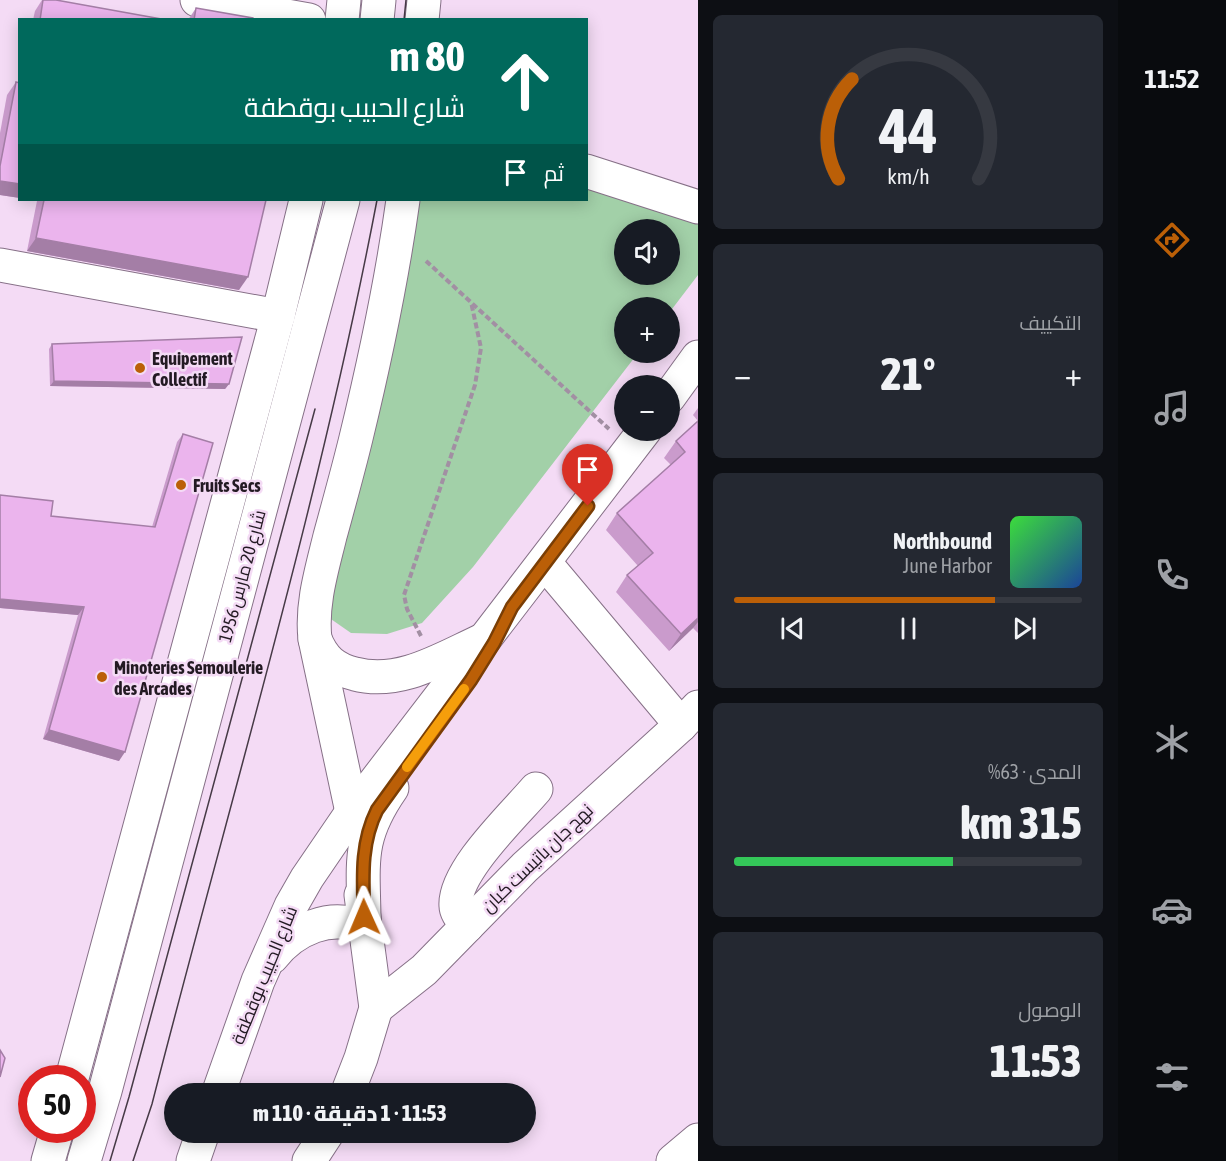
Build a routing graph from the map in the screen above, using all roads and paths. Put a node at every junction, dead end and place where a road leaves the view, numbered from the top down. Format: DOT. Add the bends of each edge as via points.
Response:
graph roads {
  1 [pos="197,0"];
  2 [pos="314,0"];
  3 [pos="344,0"];
  4 [pos="379,0"];
  5 [pos="424,0"];
  6 [pos="257,14"];
  7 [pos="292,18"];
  8 [pos="315,18"];
  9 [pos="342,18"];
  10 [pos="377,18"];
  11 [pos="422,18"];
  12 [pos="588,172"];
  13 [pos="306,201"];
  14 [pos="343,201"];
  15 [pos="403,201"];
  16 [pos="698,207"];
  17 [pos="398,236"];
  18 [pos="0,265"];
  19 [pos="471,302"];
  20 [pos="278,316"];
  21 [pos="698,357"];
  22 [pos="680,382"];
  23 [pos="614,420"];
  24 [pos="637,441"];
  25 [pos="545,563"];
  26 [pos="512,607"];
  27 [pos="487,638"];
  28 [pos="315,639"];
  29 [pos="435,662"];
  30 [pos="690,716"];
  31 [pos="536,789"];
  32 [pos="352,812"];
  33 [pos="364,923"];
  34 [pos="467,926"];
  35 [pos="258,981"];
  36 [pos="376,1008"];
  37 [pos="76,1065"];
  38 [pos="222,1083"];
  39 [pos="351,1083"];
  40 [pos="698,1140"];
  41 [pos="53,1143"];
  42 [pos="199,1143"];
  43 [pos="321,1143"];
  44 [pos="48,1161"];
  45 [pos="84,1161"];
  46 [pos="193,1161"];
  47 [pos="309,1161"];
  48 [pos="673,1161"];
  1 -- 6 [label="main road"];
  2 -- 8 [label="main road"];
  3 -- 9 [label="main road"];
  4 -- 10 [label="main road"];
  5 -- 11 [label="main road"];
  6 -- 7 [label="main road"];
  12 -- 16 [label="main road"];
  13 -- 20 [label="main road, شارع 20 مارس 1956"];
  14 -- 45 [label="main road, شارع 20 مارس 1956"];
  15 -- 17 [label="main road"];
  17 -- 19 [label="path"];
  17 -- 28 [label="main road" via="356,437 322,569 314,613"];
  18 -- 20 [label="main road"];
  19 -- 23 [label="path"];
  19 -- 29 [label="path" via="481,348 475,385 404,595 407,609"];
  20 -- 37 [label="main road, شارع 20 مارس 1956"];
  21 -- 22 [label="main road"];
  24 -- 25 [label="main road, شارع الحبيب بوقطفة"];
  25 -- 26 [label="main road, شارع الحبيب بوقطفة"];
  25 -- 30 [label="main road"];
  26 -- 27 [label="main road, شارع الحبيب بوقطفة"];
  26 -- 33 [label="main road" via="484,660 371,822 363,862"];
  27 -- 29 [label="main road"];
  27 -- 32 [label="main road, شارع الحبيب بوقطفة"];
  28 -- 29 [label="main road" via="330,664 361,676 396,675"];
  28 -- 32 [label="main road"];
  30 -- 34 [label="main road, نهج جان باتيست كبان" via="525,867"];
  31 -- 34 [label="main road" via="468,869 456,894 456,909"];
  32 -- 33 [label="main road"];
  32 -- 35 [label="main road, شارع الحبيب بوقطفة" via="291,906"];
  33 -- 35 [label="main road" via="336,922 294,934 272,956"];
  33 -- 36 [label="main road"];
  34 -- 36 [label="main road, نهج جان باتيست كبان" via="424,970"];
  35 -- 38 [label="main road, شارع الحبيب بوقطفة"];
  36 -- 39 [label="main road"];
  40 -- 48 [label="main road"];
  41 -- 44 [label="main road"];
  42 -- 46 [label="main road"];
  43 -- 47 [label="main road"];
}
